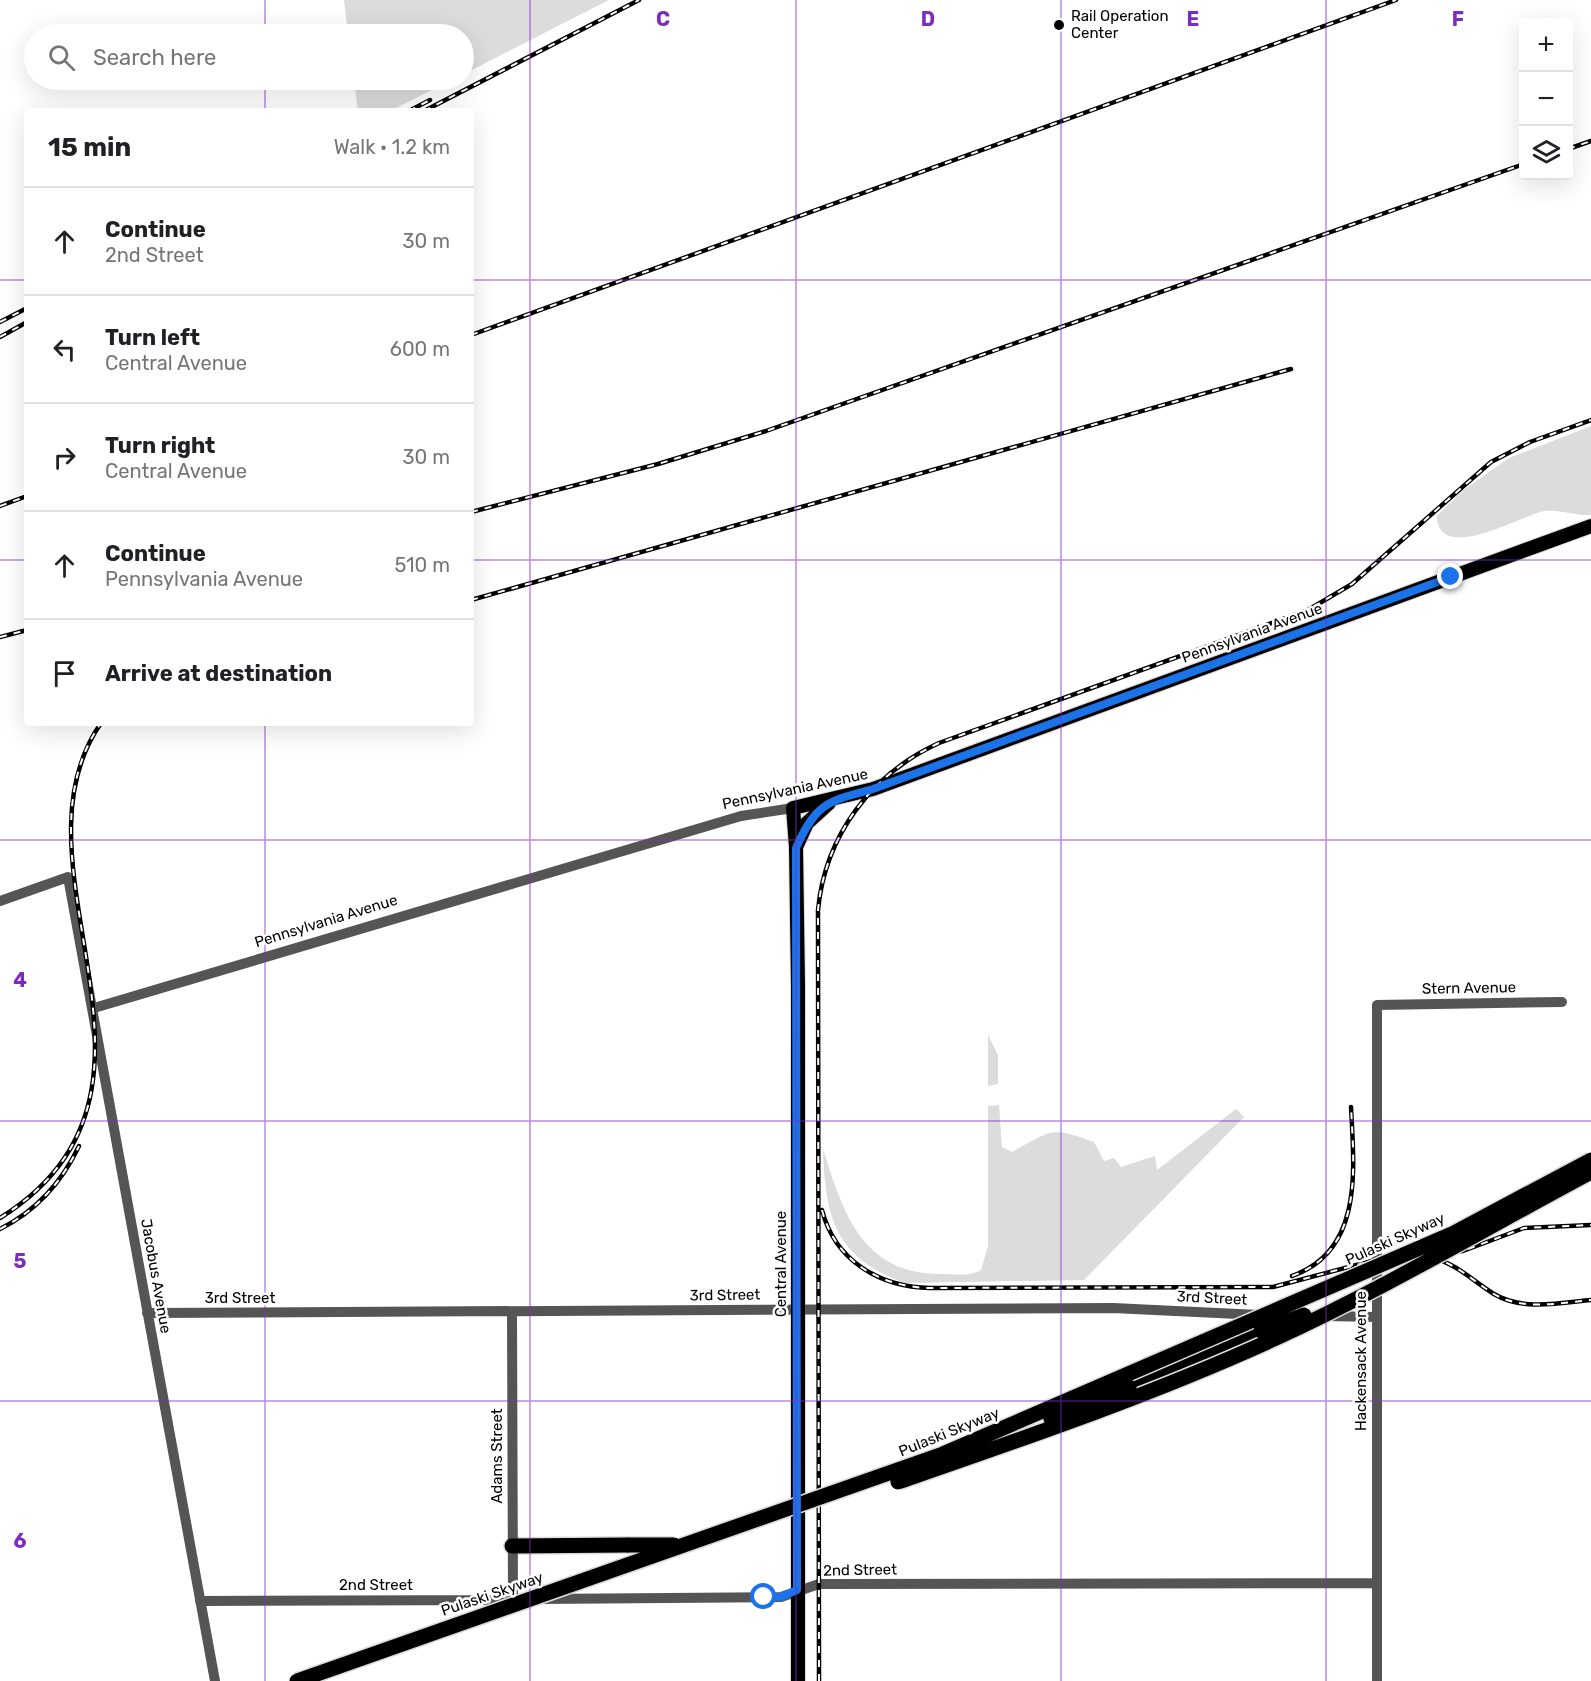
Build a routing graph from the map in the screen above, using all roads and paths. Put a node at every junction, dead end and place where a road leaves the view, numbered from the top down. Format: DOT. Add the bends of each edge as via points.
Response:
graph roads {
  1 [pos="1591,526"];
  2 [pos="837,799"];
  3 [pos="793,808"];
  4 [pos="796,848"];
  5 [pos="0,901"];
  6 [pos="1562,1002"];
  7 [pos="1377,1005"];
  8 [pos="94,1008"];
  9 [pos="1591,1160"];
  10 [pos="1591,1172"];
  11 [pos="1390,1261"];
  12 [pos="1412,1269"];
  13 [pos="797,1309"];
  14 [pos="147,1313"];
  15 [pos="512,1313"];
  16 [pos="1376,1317"];
  17 [pos="1261,1331"];
  18 [pos="512,1546"];
  19 [pos="1377,1583"];
  20 [pos="797,1590"];
  21 [pos="513,1600"];
  22 [pos="200,1601"];
  23 [pos="215,1681"];
  24 [pos="297,1681"];
  25 [pos="325,1681"];
  26 [pos="798,1681"];
  27 [pos="1377,1681"];
  1 -- 2 [label="main road, Pennsylvania Avenue"];
  2 -- 3 [label="main road, Pennsylvania Avenue"];
  2 -- 4 [label="main road, Central Avenue" via="812,816"];
  3 -- 4 [label="main road, Central Avenue"];
  3 -- 8 [label="street, Pennsylvania Avenue" via="741,816"];
  4 -- 13 [label="main road, Central Avenue"];
  5 -- 8 [label="street, Jacobus Avenue" via="68,877"];
  6 -- 7 [label="street, Stern Avenue"];
  7 -- 16 [label="street, Hackensack Avenue"];
  8 -- 14 [label="street, Jacobus Avenue"];
  9 -- 11 [label="highway, Pulaski Skyway, bridge" via="1452,1234"];
  10 -- 12 [label="highway, Pulaski Skyway, bridge"];
  11 -- 17 [label="highway, bridge" via="1346,1289"];
  11 -- 24 [label="highway, Pulaski Skyway, bridge" via="915,1465"];
  12 -- 17 [label="highway, bridge"];
  12 -- 25 [label="highway, Pulaski Skyway, bridge" via="1292,1330 1106,1410"];
  13 -- 15 [label="street, 3rd Street"];
  13 -- 16 [label="street, 3rd Street" via="1113,1308"];
  13 -- 20 [label="main road, Central Avenue"];
  14 -- 15 [label="street, 3rd Street"];
  14 -- 22 [label="street, Jacobus Avenue"];
  15 -- 18 [label="street, Adams Street"];
  16 -- 19 [label="street, Hackensack Avenue"];
  17 -- 18 [label="highway, bridge" via="978,1447 733,1534 694,1544"];
  18 -- 21 [label="street, Adams Street"];
  19 -- 20 [label="street, 2nd Street" via="819,1584"];
  19 -- 27 [label="street, Hackensack Avenue"];
  20 -- 21 [label="street, 2nd Street" via="781,1597"];
  20 -- 26 [label="main road, Central Avenue"];
  21 -- 22 [label="street, 2nd Street"];
  22 -- 23 [label="street, Jacobus Avenue"];
}
